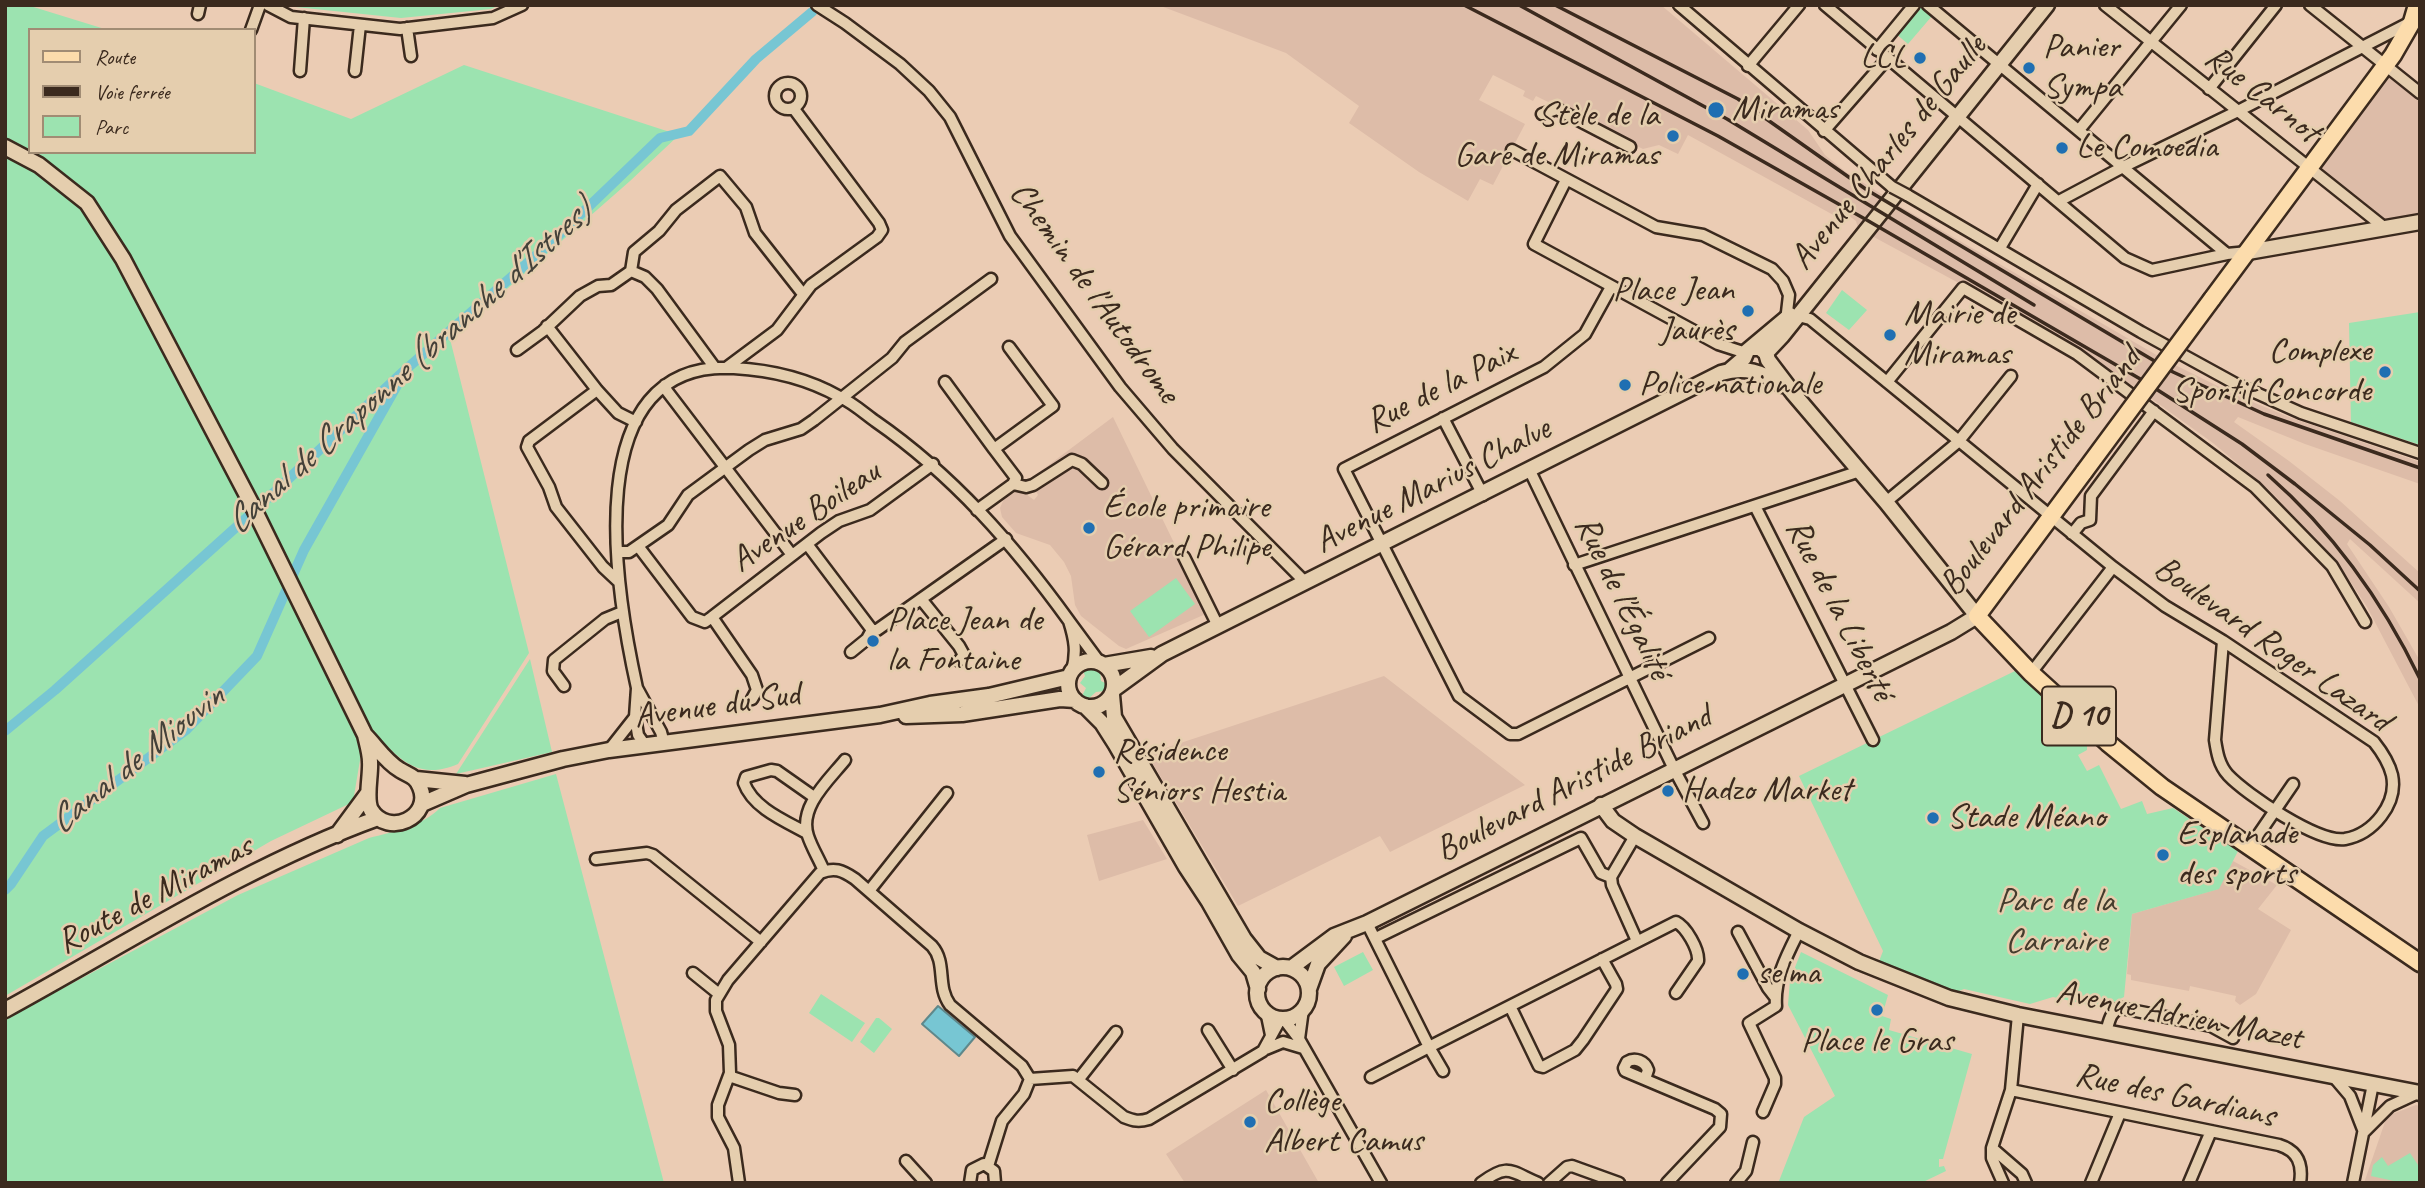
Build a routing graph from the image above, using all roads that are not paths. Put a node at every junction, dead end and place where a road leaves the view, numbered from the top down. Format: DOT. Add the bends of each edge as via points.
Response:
graph roads {
  1 [pos="260,5"];
  2 [pos="268,5"];
  3 [pos="522,5"];
  4 [pos="817,5"];
  5 [pos="1679,5"];
  6 [pos="1798,5"];
  7 [pos="1825,5"];
  8 [pos="1914,5"];
  9 [pos="1928,5"];
  10 [pos="2047,5"];
  11 [pos="2105,5"];
  12 [pos="2181,5"];
  13 [pos="2276,5"];
  14 [pos="2310,5"];
  15 [pos="2417,5"];
  16 [pos="304,18"];
  17 [pos="2416,20"];
  18 [pos="360,25"];
  19 [pos="252,28"];
  20 [pos="407,29"];
  21 [pos="2151,43"];
  22 [pos="2363,47"];
  23 [pos="1877,50"];
  24 [pos="411,56"];
  25 [pos="1888,59"];
  26 [pos="2000,65"];
  27 [pos="2385,65"];
  28 [pos="1748,66"];
  29 [pos="300,71"];
  30 [pos="355,71"];
  31 [pos="2209,89"];
  32 [pos="2420,93"];
  33 [pos="794,109"];
  34 [pos="2238,111"];
  35 [pos="1542,114"];
  36 [pos="1956,118"];
  37 [pos="2079,130"];
  38 [pos="1825,131"];
  39 [pos="1630,146"];
  40 [pos="5,148"];
  41 [pos="1512,149"];
  42 [pos="2123,167"];
  43 [pos="2309,168"];
  44 [pos="1566,180"];
  45 [pos="2038,184"];
  46 [pos="2059,201"];
  47 [pos="2420,222"];
  48 [pos="2385,228"];
  49 [pos="2000,248"];
  50 [pos="2248,253"];
  51 [pos="2227,254"];
  52 [pos="631,271"];
  53 [pos="991,279"];
  54 [pos="1611,287"];
  55 [pos="803,294"];
  56 [pos="1796,313"];
  57 [pos="548,326"];
  58 [pos="1009,346"];
  59 [pos="517,350"];
  60 [pos="1755,359"];
  61 [pos="715,368"];
  62 [pos="726,368"];
  63 [pos="2011,376"];
  64 [pos="945,382"];
  65 [pos="1887,382"];
  66 [pos="665,385"];
  67 [pos="597,390"];
  68 [pos="842,398"];
  69 [pos="2154,411"];
  70 [pos="1443,418"];
  71 [pos="636,422"];
  72 [pos="1958,442"];
  73 [pos="994,449"];
  74 [pos="2420,453"];
  75 [pos="933,464"];
  76 [pos="725,467"];
  77 [pos="1530,471"];
  78 [pos="1860,471"];
  79 [pos="1102,483"];
  80 [pos="1013,484"];
  81 [pos="1483,495"];
  82 [pos="1886,502"];
  83 [pos="1755,506"];
  84 [pos="978,510"];
  85 [pos="2051,516"];
  86 [pos="2072,534"];
  87 [pos="1006,539"];
  88 [pos="807,544"];
  89 [pos="1382,545"];
  90 [pos="638,546"];
  91 [pos="618,552"];
  92 [pos="792,555"];
  93 [pos="1184,557"];
  94 [pos="1574,565"];
  95 [pos="2113,567"];
  96 [pos="619,582"];
  97 [pos="1306,583"];
  98 [pos="921,599"];
  99 [pos="622,612"];
  100 [pos="1977,616"];
  101 [pos="712,617"];
  102 [pos="1069,621"];
  103 [pos="2365,622"];
  104 [pos="1219,626"];
  105 [pos="872,630"];
  106 [pos="1709,638"];
  107 [pos="2224,641"];
  108 [pos="851,652"];
  109 [pos="1162,654"];
  110 [pos="959,662"];
  111 [pos="1102,664"];
  112 [pos="2031,673"];
  113 [pos="1071,674"];
  114 [pos="1629,677"];
  115 [pos="1845,684"];
  116 [pos="564,686"];
  117 [pos="637,688"];
  118 [pos="1113,692"];
  119 [pos="752,699"];
  120 [pos="1080,703"];
  121 [pos="880,715"];
  122 [pos="635,717"];
  123 [pos="365,735"];
  124 [pos="1873,740"];
  125 [pos="664,743"];
  126 [pos="645,745"];
  127 [pos="609,750"];
  128 [pos="845,761"];
  129 [pos="1674,769"];
  130 [pos="400,770"];
  131 [pos="415,779"];
  132 [pos="2293,784"];
  133 [pos="466,785"];
  134 [pos="369,789"];
  135 [pos="947,793"];
  136 [pos="814,797"];
  137 [pos="422,804"];
  138 [pos="1601,805"];
  139 [pos="2275,809"];
  140 [pos="378,818"];
  141 [pos="1703,823"];
  142 [pos="807,833"];
  143 [pos="336,836"];
  144 [pos="1635,836"];
  145 [pos="2249,847"];
  146 [pos="596,859"];
  147 [pos="824,871"];
  148 [pos="1611,877"];
  149 [pos="869,891"];
  150 [pos="1367,923"];
  151 [pos="1350,930"];
  152 [pos="1799,931"];
  153 [pos="1738,932"];
  154 [pos="1376,938"];
  155 [pos="1637,941"];
  156 [pos="761,942"];
  157 [pos="1602,959"];
  158 [pos="2420,963"];
  159 [pos="1284,968"];
  160 [pos="693,973"];
  161 [pos="1258,989"];
  162 [pos="1308,989"];
  163 [pos="1676,993"];
  164 [pos="719,994"];
  165 [pos="1775,997"];
  166 [pos="1510,1006"];
  167 [pos="1303,1009"];
  168 [pos="5,1010"];
  169 [pos="1266,1012"];
  170 [pos="2018,1015"];
  171 [pos="1282,1018"];
  172 [pos="1208,1030"];
  173 [pos="1116,1032"];
  174 [pos="2106,1032"];
  175 [pos="1271,1035"];
  176 [pos="2233,1038"];
  177 [pos="1301,1043"];
  178 [pos="1429,1047"];
  179 [pos="1263,1051"];
  180 [pos="1233,1070"];
  181 [pos="1443,1071"];
  182 [pos="729,1076"];
  183 [pos="2333,1076"];
  184 [pos="1371,1077"];
  185 [pos="1030,1079"];
  186 [pos="1079,1079"];
  187 [pos="1645,1079"];
  188 [pos="2373,1084"];
  189 [pos="2011,1090"];
  190 [pos="2419,1093"];
  191 [pos="794,1095"];
  192 [pos="1763,1112"];
  193 [pos="2120,1113"];
  194 [pos="2211,1131"];
  195 [pos="2364,1132"];
  196 [pos="1753,1142"];
  197 [pos="1992,1148"];
  198 [pos="906,1161"];
  199 [pos="988,1166"];
  200 [pos="1552,1182"];
  201 [pos="739,1183"];
  202 [pos="926,1183"];
  203 [pos="970,1183"];
  204 [pos="995,1183"];
  205 [pos="1381,1183"];
  206 [pos="1481,1183"];
  207 [pos="1538,1183"];
  208 [pos="1619,1183"];
  209 [pos="1667,1183"];
  210 [pos="1736,1183"];
  211 [pos="2003,1183"];
  212 [pos="2026,1183"];
  213 [pos="2091,1183"];
  214 [pos="2189,1183"];
  215 [pos="2300,1183"];
  216 [pos="2353,1183"];
  1 -- 19 [label="street"];
  2 -- 16 [label="street"];
  3 -- 20 [label="street" via="493,18"];
  4 -- 97 [label="street, Chemin de l'Autodrome" via="929,91 950,117 1010,236 1120,387 1173,449"];
  5 -- 28 [label="street"];
  6 -- 28 [label="street"];
  7 -- 23 [label="street"];
  8 -- 23 [label="street"];
  9 -- 26 [label="street"];
  10 -- 26 [label="main road, Avenue Charles de Gaulle"];
  11 -- 21 [label="street, Rue Carnot"];
  12 -- 21 [label="street"];
  13 -- 31 [label="street"];
  14 -- 22 [label="street"];
  15 -- 17 [label="main road, Boulevard Aristide Briand"];
  16 -- 18 [label="street"];
  16 -- 29 [label="street"];
  17 -- 22 [label="street"];
  17 -- 27 [label="main road, Boulevard Aristide Briand"];
  18 -- 20 [label="street"];
  18 -- 30 [label="street"];
  20 -- 24 [label="street"];
  21 -- 31 [label="street, Rue Carnot"];
  21 -- 37 [label="street"];
  22 -- 27 [label="street"];
  22 -- 34 [label="street"];
  23 -- 25 [label="street"];
  25 -- 36 [label="street"];
  25 -- 38 [label="street"];
  26 -- 36 [label="main road, Avenue Charles de Gaulle"];
  26 -- 37 [label="street"];
  27 -- 32 [label="street"];
  27 -- 43 [label="main road, Boulevard Aristide Briand"];
  28 -- 38 [label="street"];
  31 -- 34 [label="street, Rue Carnot"];
  33 -- 55 [label="street" via="882,230"];
  34 -- 42 [label="street"];
  34 -- 43 [label="street, Rue Carnot"];
  35 -- 39 [label="street" via="1557,109"];
  36 -- 45 [label="street"];
  36 -- 56 [label="main road, Avenue Charles de Gaulle"];
  37 -- 42 [label="street"];
  38 -- 49 [label="street, bridge" via="1889,185"];
  40 -- 123 [label="main road" via="39,165 87,203 123,259"];
  41 -- 44 [label="street"];
  42 -- 46 [label="street"];
  42 -- 51 [label="street"];
  43 -- 48 [label="street, Rue Carnot"];
  43 -- 50 [label="main road, Boulevard Aristide Briand"];
  44 -- 54 [label="street" via="1534,244"];
  44 -- 56 [label="street" via="1656,227 1703,235 1772,269 1786,287"];
  45 -- 46 [label="street"];
  45 -- 49 [label="street"];
  46 -- 51 [label="street" via="2125,258 2152,270"];
  47 -- 48 [label="main road"];
  48 -- 50 [label="main road"];
  49 -- 74 [label="street" via="2234,383 2301,413"];
  50 -- 51 [label="street"];
  50 -- 85 [label="main road, Boulevard Aristide Briand, bridge"];
  52 -- 55 [label="street" via="634,252 676,210 720,176 746,207 755,233"];
  52 -- 57 [label="street" via="611,285 580,296"];
  52 -- 61 [label="street" via="657,289"];
  53 -- 68 [label="street" via="905,342"];
  54 -- 60 [label="street" via="1717,344"];
  54 -- 70 [label="street, Rue de la Paix" via="1585,334 1544,367"];
  55 -- 62 [label="street" via="777,330"];
  56 -- 60 [label="main road"];
  56 -- 60 [label="main road" via="1782,336"];
  56 -- 65 [label="street, Boulevard Roger Lazard" via="1810,319"];
  57 -- 59 [label="street"];
  57 -- 67 [label="street"];
  58 -- 73 [label="street" via="1053,406"];
  60 -- 77 [label="main road, Avenue Marius Chalve"];
  60 -- 78 [label="main road" via="1793,393"];
  61 -- 62 [label="street"];
  61 -- 66 [label="street" via="681,375"];
  62 -- 68 [label="street" via="786,375"];
  63 -- 72 [label="street"];
  64 -- 73 [label="street"];
  65 -- 69 [label="street" via="1963,288 2077,354"];
  65 -- 72 [label="street, Boulevard Roger Lazard"];
  66 -- 71 [label="street"];
  66 -- 76 [label="street"];
  67 -- 71 [label="street" via="618,413"];
  67 -- 96 [label="street" via="528,441 527,447 556,507"];
  68 -- 75 [label="street"];
  68 -- 76 [label="street" via="801,429 765,440"];
  69 -- 86 [label="street" via="2091,496 2090,520"];
  69 -- 103 [label="street" via="2279,509 2332,566"];
  70 -- 81 [label="street"];
  70 -- 89 [label="street, Rue de la Paix" via="1344,469"];
  71 -- 91 [label="street" via="618,485"];
  72 -- 82 [label="street"];
  72 -- 85 [label="street, Boulevard Roger Lazard"];
  73 -- 80 [label="street" via="1016,478"];
  75 -- 84 [label="street"];
  75 -- 88 [label="street, Avenue Boileau" via="870,510 839,521"];
  76 -- 90 [label="street" via="688,495 668,525"];
  76 -- 92 [label="street"];
  77 -- 81 [label="main road, Avenue Marius Chalve"];
  77 -- 94 [label="street, Rue de l'Égalité"];
  78 -- 82 [label="main road"];
  78 -- 83 [label="street"];
  79 -- 80 [label="street" via="1072,460 1033,485"];
  80 -- 84 [label="street"];
  81 -- 89 [label="main road, Avenue Marius Chalve"];
  82 -- 100 [label="main road"];
  83 -- 94 [label="street"];
  83 -- 115 [label="street, Rue de la Liberté"];
  84 -- 87 [label="street"];
  85 -- 86 [label="street, Boulevard Roger Lazard"];
  85 -- 100 [label="main road, Boulevard Aristide Briand"];
  86 -- 95 [label="street, Boulevard Roger Lazard"];
  87 -- 98 [label="street"];
  87 -- 102 [label="street"];
  88 -- 92 [label="street, Avenue Boileau"];
  88 -- 105 [label="street"];
  89 -- 97 [label="main road, Avenue Marius Chalve"];
  89 -- 114 [label="street" via="1460,696 1510,734"];
  90 -- 91 [label="street"];
  90 -- 101 [label="street" via="692,617 705,622"];
  91 -- 96 [label="street"];
  92 -- 101 [label="street, Avenue Boileau"];
  93 -- 104 [label="street"];
  94 -- 114 [label="street, Rue de l'Égalité"];
  95 -- 107 [label="street, Boulevard Roger Lazard" via="2165,606"];
  95 -- 112 [label="street"];
  96 -- 99 [label="street"];
  97 -- 104 [label="main road, Avenue Marius Chalve"];
  98 -- 105 [label="street"];
  98 -- 110 [label="street" via="959,646 964,655"];
  99 -- 116 [label="street" via="605,619 554,660 553,671"];
  99 -- 117 [label="street"];
  100 -- 112 [label="main road, D 10"];
  100 -- 115 [label="main road, Boulevard Aristide Briand"];
  101 -- 119 [label="street" via="752,675 757,690"];
  102 -- 111 [label="street"];
  102 -- 113 [label="street" via="1076,656"];
  104 -- 109 [label="main road, Avenue Marius Chalve"];
  105 -- 108 [label="street"];
  106 -- 114 [label="street"];
  107 -- 139 [label="street, Boulevard Roger Lazard" via="2217,754 2228,775"];
  107 -- 139 [label="street, Boulevard Roger Lazard" via="2374,742 2392,777 2387,808 2376,823 2344,839 2322,836"];
  109 -- 111 [label="main road, Avenue Marius Chalve"];
  109 -- 118 [label="main road, Avenue Marius Chalve"];
  111 -- 113 [label="main road" via="1085,662"];
  111 -- 118 [label="main road" via="1113,676"];
  112 -- 145 [label="main road, D 10" via="2162,787"];
  113 -- 120 [label="main road" via="1069,690"];
  113 -- 121 [label="main road, Avenue du Sud" via="989,696"];
  114 -- 129 [label="street, Rue de l'Égalité"];
  115 -- 124 [label="street, Rue de la Liberté"];
  115 -- 129 [label="main road, Boulevard Aristide Briand"];
  117 -- 122 [label="street"];
  117 -- 125 [label="street"];
  118 -- 120 [label="main road" via="1098,706"];
  118 -- 159 [label="main road" via="1114,717 1244,939 1259,958"];
  120 -- 121 [label="main road, Avenue du Sud" via="1060,699 962,713"];
  120 -- 161 [label="main road" via="1102,723 1116,745"];
  121 -- 125 [label="main road, Avenue du Sud"];
  122 -- 126 [label="street"];
  122 -- 127 [label="street"];
  123 -- 130 [label="main road"];
  123 -- 134 [label="main road"];
  125 -- 126 [label="main road, Avenue du Sud"];
  126 -- 127 [label="main road, Avenue du Sud"];
  127 -- 133 [label="main road, Avenue du Sud"];
  128 -- 136 [label="street"];
  129 -- 138 [label="main road, Boulevard Aristide Briand"];
  129 -- 141 [label="street, Rue de l'Égalité"];
  130 -- 131 [label="main road"];
  130 -- 134 [label="main road" via="375,777"];
  131 -- 133 [label="main road"];
  131 -- 137 [label="main road"];
  132 -- 139 [label="street"];
  133 -- 137 [label="main road"];
  134 -- 140 [label="main road" via="369,804"];
  134 -- 143 [label="main road, Route de Miramas"];
  135 -- 149 [label="street"];
  136 -- 142 [label="street"];
  136 -- 142 [label="street" via="777,771 751,774 744,783 763,806"];
  137 -- 140 [label="main road" via="404,823"];
  138 -- 144 [label="main road, Avenue Adrien Mazet" via="1613,821"];
  138 -- 150 [label="main road, Boulevard Aristide Briand"];
  139 -- 145 [label="street"];
  140 -- 143 [label="main road, Route de Miramas"];
  142 -- 147 [label="street"];
  143 -- 168 [label="main road, Route de Miramas" via="210,894"];
  144 -- 148 [label="street"];
  144 -- 152 [label="main road, Avenue Adrien Mazet"];
  145 -- 158 [label="main road, D 10"];
  146 -- 156 [label="street" via="653,855"];
  147 -- 149 [label="street" via="842,871"];
  147 -- 156 [label="street"];
  148 -- 154 [label="street" via="1601,873 1581,838"];
  148 -- 155 [label="street"];
  149 -- 185 [label="street" via="939,954 943,996 953,1008"];
  150 -- 151 [label="main road, Boulevard Aristide Briand"];
  150 -- 154 [label="street"];
  151 -- 159 [label="main road, Boulevard Aristide Briand"];
  151 -- 162 [label="main road, Boulevard Aristide Briand" via="1318,964"];
  152 -- 165 [label="street" via="1779,975"];
  152 -- 170 [label="main road, Avenue Adrien Mazet" via="1905,982"];
  153 -- 165 [label="street"];
  154 -- 178 [label="street"];
  155 -- 157 [label="street"];
  155 -- 163 [label="street" via="1676,922 1683,925 1699,955"];
  156 -- 164 [label="street"];
  157 -- 166 [label="street"];
  157 -- 166 [label="street" via="1617,989 1575,1050 1543,1068"];
  159 -- 161 [label="main road" via="1262,978"];
  159 -- 162 [label="main road" via="1303,976"];
  160 -- 164 [label="street"];
  161 -- 169 [label="main road"];
  162 -- 167 [label="main road"];
  164 -- 182 [label="street" via="716,1011 729,1045"];
  165 -- 192 [label="street" via="1776,1006 1749,1023 1775,1078"];
  166 -- 178 [label="street"];
  167 -- 171 [label="main road"];
  167 -- 177 [label="street"];
  169 -- 171 [label="main road"];
  169 -- 175 [label="street"];
  170 -- 174 [label="main road, Avenue Adrien Mazet"];
  170 -- 189 [label="street"];
  171 -- 175 [label="street"];
  171 -- 177 [label="street"];
  172 -- 180 [label="street"];
  173 -- 186 [label="street"];
  174 -- 176 [label="street" via="2115,1009 2121,1008 2211,1026"];
  174 -- 183 [label="main road, Avenue Adrien Mazet"];
  175 -- 179 [label="street"];
  177 -- 179 [label="street" via="1283,1042"];
  177 -- 205 [label="street"];
  178 -- 181 [label="street"];
  178 -- 184 [label="street"];
  179 -- 180 [label="street"];
  180 -- 186 [label="street" via="1141,1121 1124,1117"];
  182 -- 191 [label="street"];
  182 -- 201 [label="street" via="718,1117 734,1149"];
  183 -- 188 [label="main road, Avenue Adrien Mazet"];
  183 -- 195 [label="street" via="2350,1096"];
  185 -- 186 [label="street"];
  185 -- 199 [label="street" via="1002,1121"];
  187 -- 209 [label="street" via="1721,1114 1720,1127"];
  188 -- 190 [label="main road, Avenue Adrien Mazet"];
  188 -- 195 [label="street"];
  189 -- 193 [label="street, Rue des Gardians"];
  189 -- 197 [label="street"];
  190 -- 195 [label="street" via="2390,1106"];
  193 -- 194 [label="street, Rue des Gardians"];
  193 -- 213 [label="street"];
  194 -- 214 [label="street"];
  194 -- 215 [label="street, Rue des Gardians" via="2287,1148 2302,1166"];
  195 -- 216 [label="street"];
  196 -- 210 [label="street" via="1746,1171"];
  197 -- 211 [label="street"];
  197 -- 212 [label="street"];
  198 -- 202 [label="street"];
  199 -- 203 [label="street" via="975,1167"];
  199 -- 204 [label="street" via="994,1171"];
  200 -- 208 [label="street" via="1572,1166"];
  206 -- 207 [label="street" via="1507,1169"];
}
